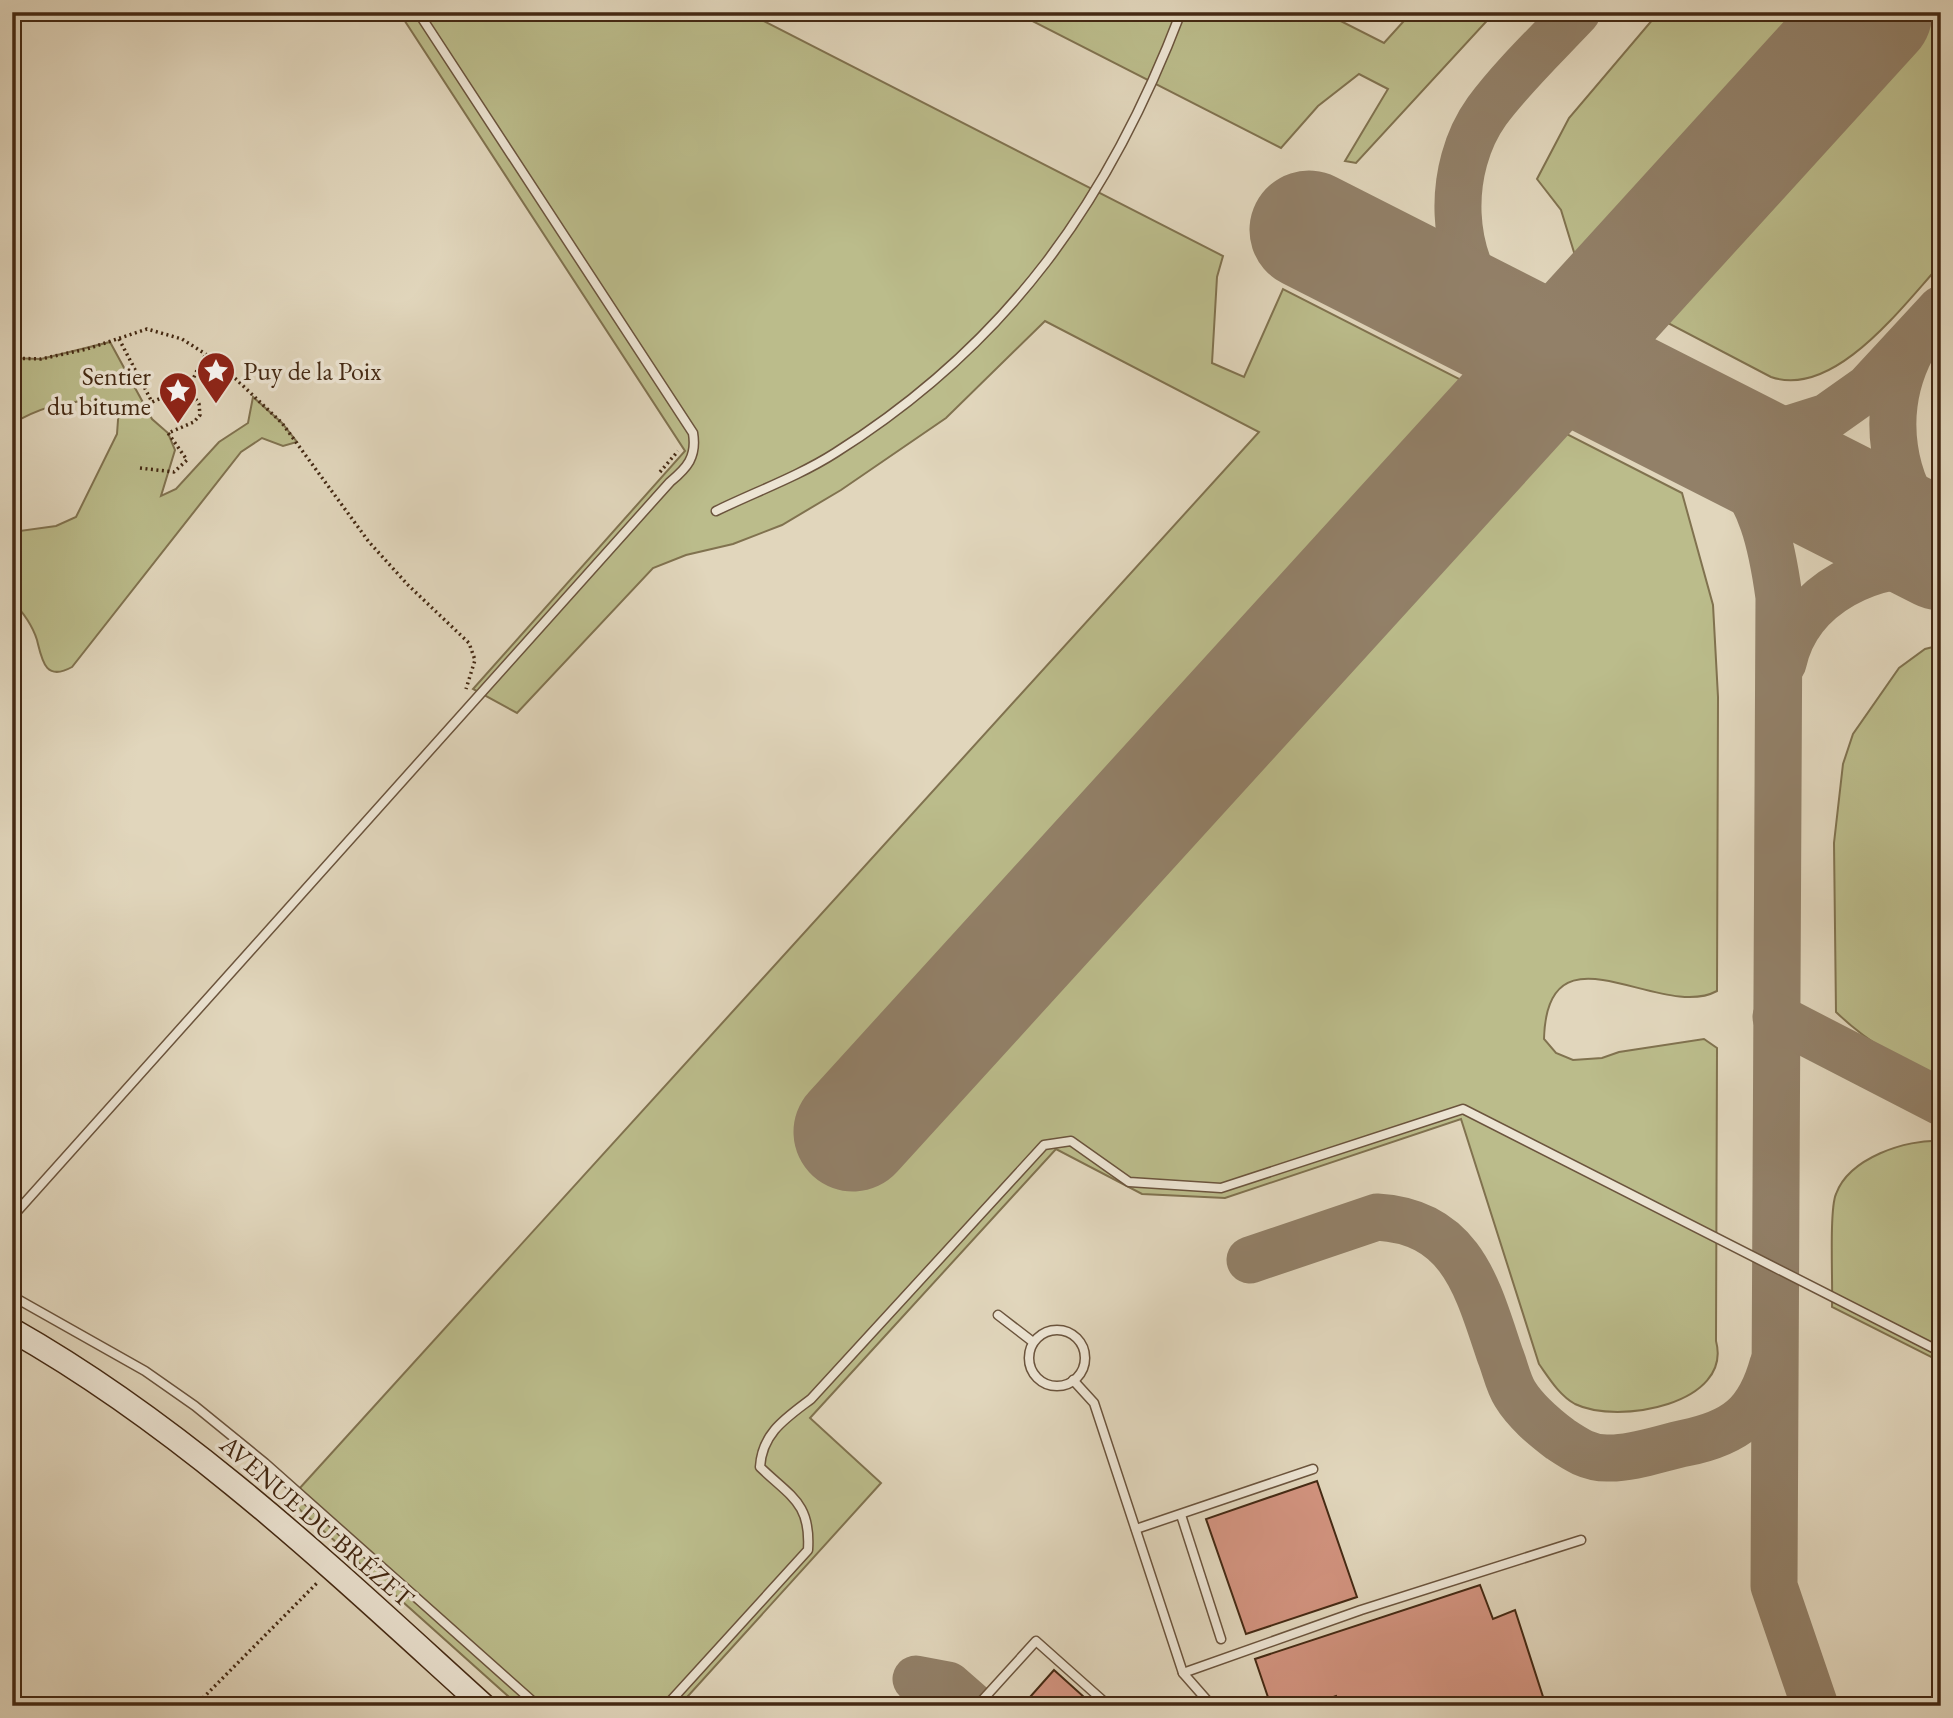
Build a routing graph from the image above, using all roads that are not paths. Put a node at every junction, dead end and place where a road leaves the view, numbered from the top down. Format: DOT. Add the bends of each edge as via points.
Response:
graph roads {
  1 [pos="418,12"];
  2 [pos="1181,12"];
  3 [pos="716,511"];
  4 [pos="12,1217"];
  5 [pos="12,1296"];
  6 [pos="998,1315"];
  7 [pos="12,1329"];
  8 [pos="1033,1342"];
  9 [pos="12,1345"];
  10 [pos="1941,1352"];
  11 [pos="1073,1380"];
  12 [pos="104,1390"];
  13 [pos="1313,1469"];
  14 [pos="1181,1515"];
  15 [pos="1136,1530"];
  16 [pos="1581,1540"];
  17 [pos="1221,1639"];
  18 [pos="1183,1673"];
  19 [pos="484,1706"];
  20 [pos="538,1706"];
  21 [pos="666,1706"];
  22 [pos="977,1706"];
  23 [pos="1109,1706"];
  24 [pos="1212,1706"];
  1 -- 4 [label="lane" via="693,433 689,466"];
  2 -- 3 [label="lane" via="1153,86 1097,192 1040,275 969,351 897,412 833,455"];
  5 -- 20 [label="lane" via="145,1371 195,1406"];
  6 -- 8 [label="lane"];
  7 -- 12 [label="main road, AVENUE DU BRÉZET"];
  8 -- 11 [label="lane" via="1028,1360 1035,1377 1051,1386"];
  8 -- 11 [label="lane" via="1058,1329 1075,1336 1085,1361"];
  9 -- 12 [label="main road, AVENUE DU BRÉZET"];
  10 -- 21 [label="lane" via="1464,1109 1221,1188 1129,1182 1071,1141 1044,1145 811,1399 778,1424 761,1447 760,1467 805,1510 810,1527 808,1550"];
  11 -- 15 [label="lane" via="1094,1403"];
  12 -- 19 [label="main road, AVENUE DU BRÉZET" via="222,1474"];
  13 -- 14 [label="lane"];
  14 -- 15 [label="lane"];
  14 -- 17 [label="lane"];
  15 -- 18 [label="lane"];
  16 -- 18 [label="lane"];
  18 -- 24 [label="lane"];
  22 -- 23 [label="lane" via="1036,1641"];
}
